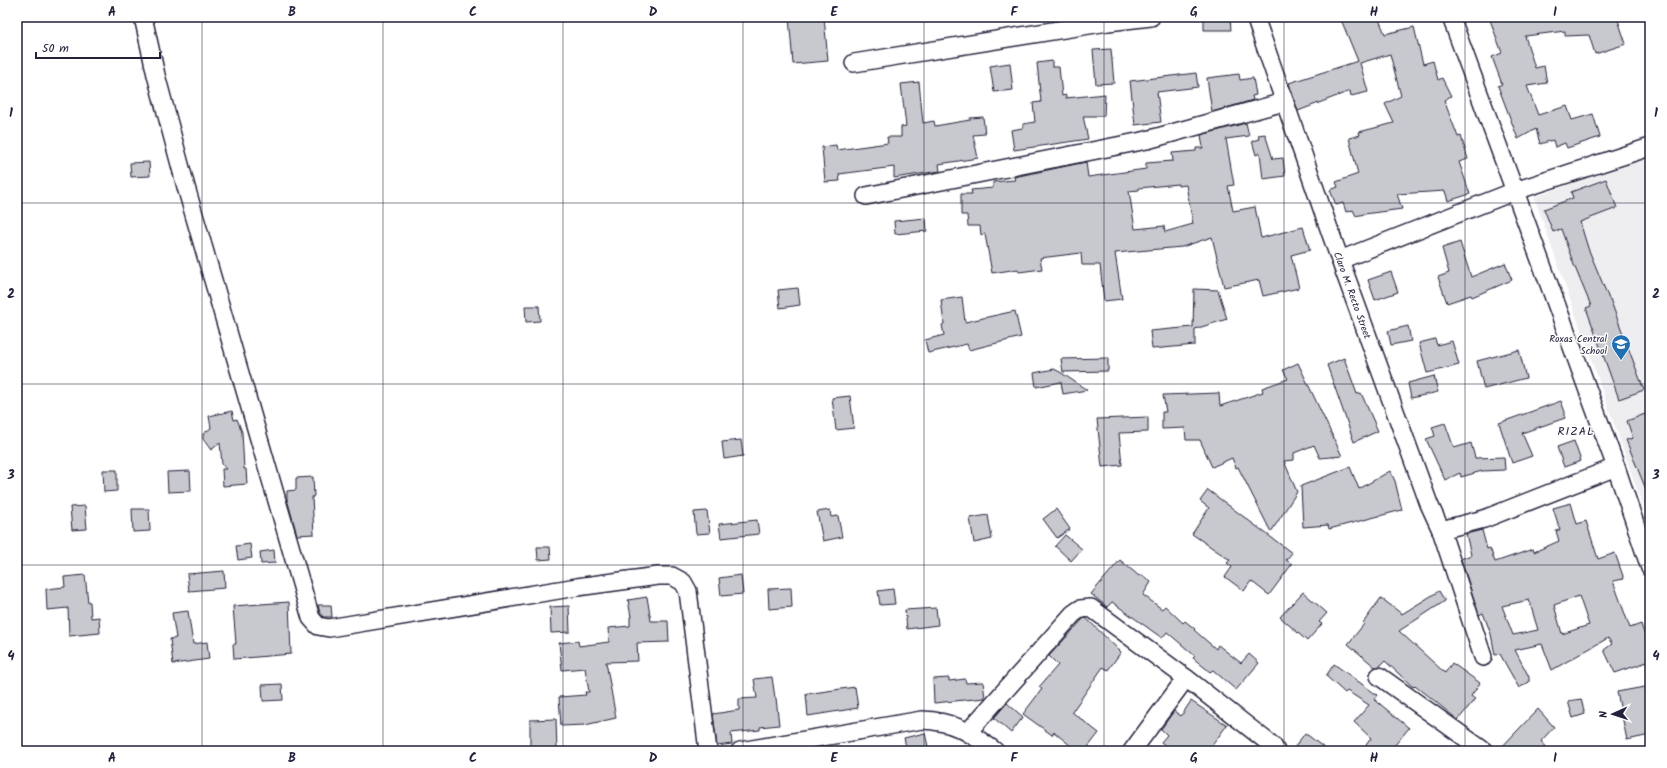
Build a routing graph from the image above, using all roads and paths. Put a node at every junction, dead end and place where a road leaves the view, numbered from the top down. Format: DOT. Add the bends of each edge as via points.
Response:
graph roads {
  1 [pos="143,17"];
  2 [pos="1152,17"];
  3 [pos="1255,17"];
  4 [pos="1451,17"];
  5 [pos="854,63"];
  6 [pos="1284,102"];
  7 [pos="1650,147"];
  8 [pos="1515,191"];
  9 [pos="866,196"];
  10 [pos="1340,260"];
  11 [pos="1616,467"];
  12 [pos="1441,530"];
  13 [pos="1650,568"];
  14 [pos="1483,657"];
  15 [pos="1379,676"];
  16 [pos="1186,678"];
  17 [pos="968,732"];
  18 [pos="1464,745"];
  19 [pos="708,751"];
  20 [pos="740,751"];
  21 [pos="995,751"];
  22 [pos="1132,751"];
  23 [pos="1276,751"];
  24 [pos="1484,751"];
  1 -- 19 [label="street" via="184,180 311,618 318,626 329,628 577,587 672,576 683,582 688,591"];
  2 -- 5 [label="street"];
  3 -- 6 [label="street, Claro M. Recto Street"];
  4 -- 8 [label="street"];
  6 -- 9 [label="street" via="1147,140"];
  6 -- 10 [label="street, Claro M. Recto Street"];
  7 -- 8 [label="street"];
  8 -- 10 [label="street"];
  8 -- 11 [label="street"];
  10 -- 12 [label="street, Claro M. Recto Street" via="1429,504"];
  11 -- 12 [label="street" via="1484,519"];
  11 -- 13 [label="street"];
  12 -- 14 [label="street, Claro M. Recto Street"];
  15 -- 18 [label="street"];
  16 -- 17 [label="street" via="1099,613 1085,607 1073,614"];
  16 -- 22 [label="street"];
  16 -- 23 [label="street"];
  17 -- 20 [label="street" via="938,720 922,720"];
  17 -- 21 [label="street"];
  18 -- 24 [label="street"];
}
